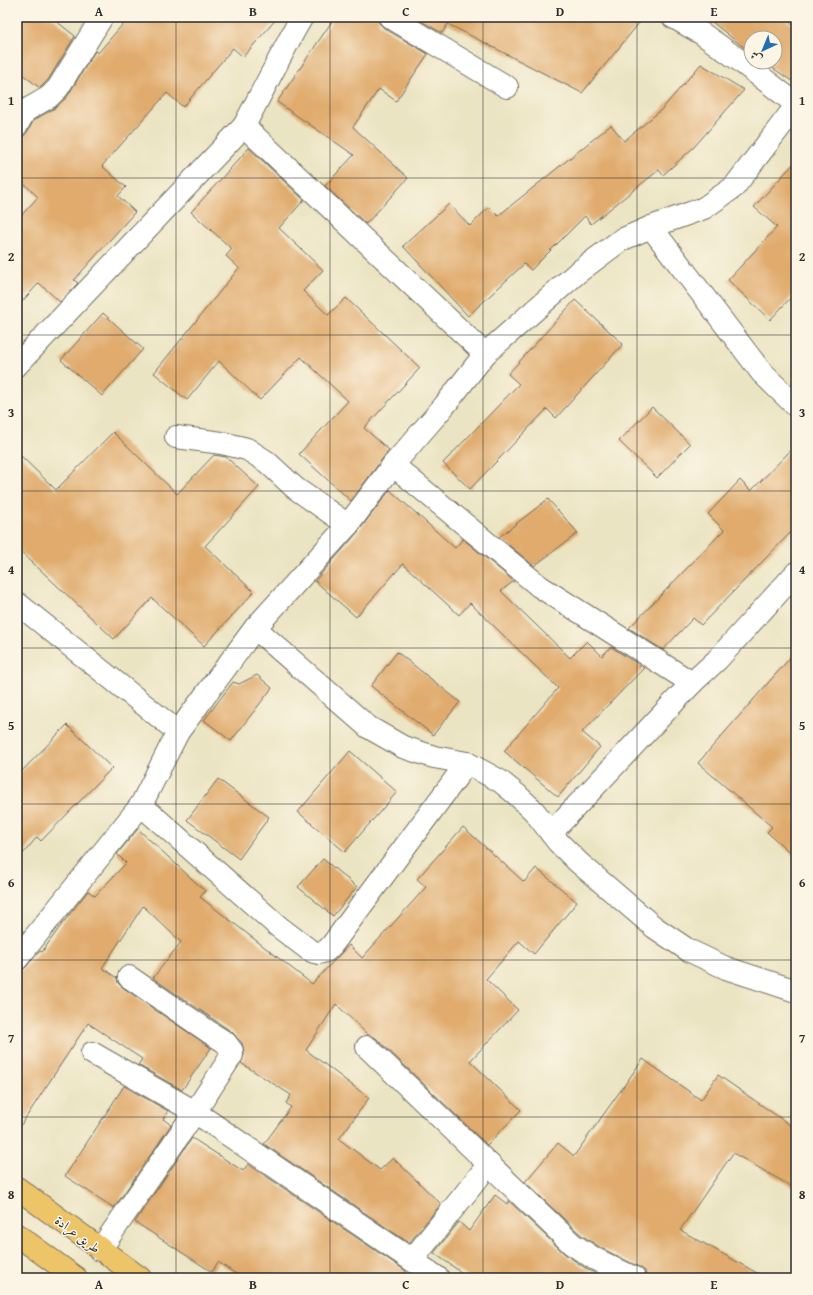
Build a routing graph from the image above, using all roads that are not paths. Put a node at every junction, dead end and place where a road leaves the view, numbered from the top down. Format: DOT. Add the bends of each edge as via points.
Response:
graph roads {
  1 [pos="102,17"];
  2 [pos="302,17"];
  3 [pos="390,17"];
  4 [pos="673,17"];
  5 [pos="507,87"];
  6 [pos="796,105"];
  7 [pos="17,125"];
  8 [pos="244,126"];
  9 [pos="652,227"];
  10 [pos="485,354"];
  11 [pos="17,365"];
  12 [pos="796,406"];
  13 [pos="176,437"];
  14 [pos="393,465"];
  15 [pos="348,526"];
  16 [pos="796,573"];
  17 [pos="17,603"];
  18 [pos="255,628"];
  19 [pos="692,683"];
  20 [pos="178,732"];
  21 [pos="467,763"];
  22 [pos="141,805"];
  23 [pos="551,833"];
  24 [pos="17,959"];
  25 [pos="129,977"];
  26 [pos="796,991"];
  27 [pos="367,1047"];
  28 [pos="92,1053"];
  29 [pos="196,1112"];
  30 [pos="489,1164"];
  31 [pos="17,1188"];
  32 [pos="17,1235"];
  33 [pos="100,1250"];
  34 [pos="412,1260"];
  35 [pos="76,1278"];
  36 [pos="140,1278"];
  37 [pos="438,1278"];
  38 [pos="634,1278"];
  1 -- 7 [label="street" via="58,88 49,97 25,111"];
  2 -- 8 [label="street"];
  3 -- 5 [label="street"];
  4 -- 6 [label="street" via="701,32"];
  6 -- 9 [label="street" via="734,187 704,208"];
  8 -- 10 [label="street"];
  8 -- 11 [label="street"];
  9 -- 10 [label="street" via="621,240 596,259"];
  9 -- 12 [label="street" via="762,373"];
  10 -- 14 [label="street"];
  13 -- 15 [label="street" via="222,442 247,449"];
  14 -- 15 [label="street"];
  14 -- 19 [label="street" via="539,586"];
  15 -- 18 [label="street"];
  16 -- 19 [label="street" via="717,660"];
  17 -- 20 [label="street"];
  18 -- 20 [label="street"];
  18 -- 21 [label="street" via="368,727 403,747 434,757"];
  19 -- 23 [label="street"];
  20 -- 22 [label="street"];
  21 -- 22 [label="street" via="332,946 319,953 308,949 279,927"];
  21 -- 23 [label="street" via="516,794 534,811"];
  22 -- 24 [label="street"];
  23 -- 26 [label="street" via="608,888 654,927 688,950 726,968"];
  25 -- 29 [label="street" via="225,1042 232,1051 232,1055"];
  27 -- 30 [label="street"];
  28 -- 29 [label="street"];
  29 -- 33 [label="street"];
  29 -- 34 [label="street"];
  30 -- 34 [label="street"];
  30 -- 38 [label="street" via="572,1244 594,1259"];
  31 -- 33 [label="main road, طريق عرادة"];
  32 -- 35 [label="main road"];
  33 -- 36 [label="main road, طريق عرادة"];
  34 -- 37 [label="street"];
}
